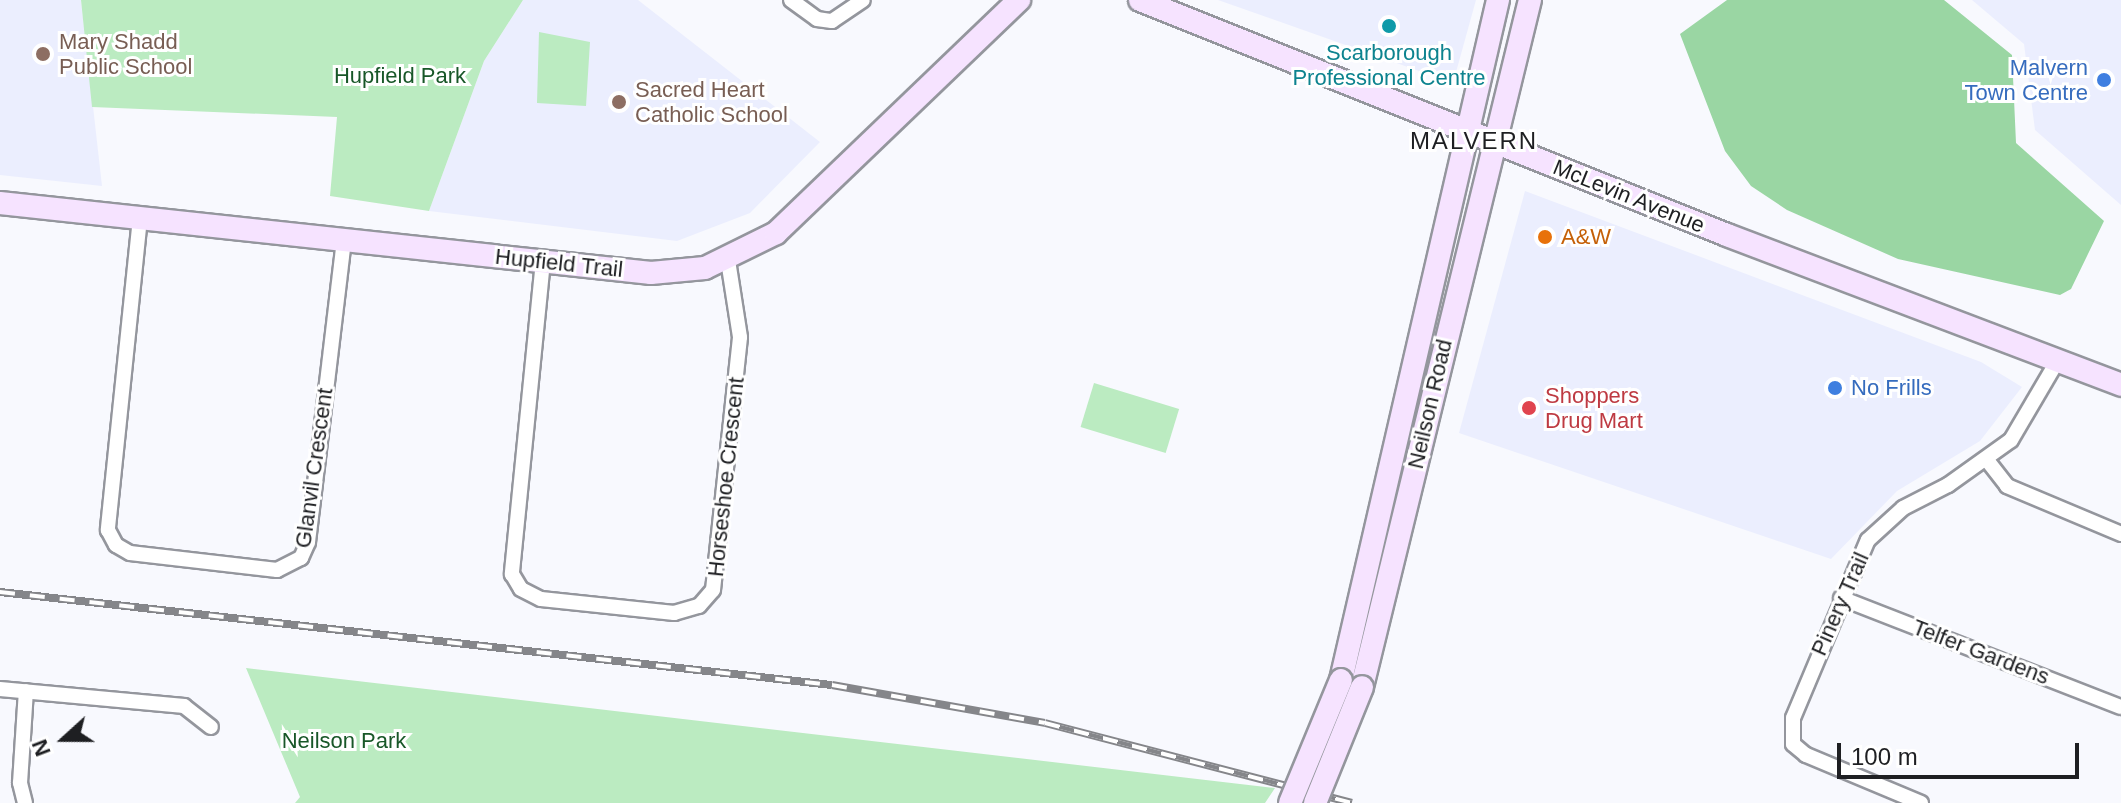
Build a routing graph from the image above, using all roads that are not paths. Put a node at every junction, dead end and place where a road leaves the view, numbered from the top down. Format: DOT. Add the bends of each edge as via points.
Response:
graph roads {
  1 [pos="791,0"];
  2 [pos="863,0"];
  3 [pos="1019,0"];
  4 [pos="1140,0"];
  5 [pos="1498,0"];
  6 [pos="1530,0"];
  7 [pos="1468,133"];
  8 [pos="1492,143"];
  9 [pos="0,203"];
  10 [pos="140,218"];
  11 [pos="344,240"];
  12 [pos="728,260"];
  13 [pos="543,261"];
  14 [pos="2058,360"];
  15 [pos="2121,385"];
  16 [pos="1987,460"];
  17 [pos="2121,534"];
  18 [pos="1841,598"];
  19 [pos="1351,684"];
  20 [pos="0,689"];
  21 [pos="26,691"];
  22 [pos="2121,707"];
  23 [pos="211,727"];
  24 [pos="25,803"];
  25 [pos="1290,803"];
  26 [pos="1315,803"];
  27 [pos="1921,803"];
  1 -- 2 [label="street" via="817,19 832,21"];
  3 -- 12 [label="street, Hupfield Trail" via="776,233"];
  4 -- 7 [label="street, McLevin Avenue"];
  5 -- 7 [label="street, Neilson Road"];
  6 -- 8 [label="street, Neilson Road"];
  7 -- 8 [label="street, McLevin Avenue"];
  7 -- 19 [label="street, Neilson Road"];
  8 -- 14 [label="street, McLevin Avenue"];
  8 -- 19 [label="street, Neilson Road"];
  9 -- 10 [label="street, Hupfield Trail"];
  10 -- 11 [label="street, Hupfield Trail"];
  10 -- 11 [label="street, Glanvil Crescent" via="108,530 116,545 130,553 277,570 294,565 308,542"];
  11 -- 13 [label="street, Hupfield Trail"];
  12 -- 13 [label="street, Hupfield Trail" via="651,273"];
  12 -- 13 [label="street, Horseshoe Crescent" via="740,337 713,590 699,606 674,613 541,599 521,589 512,574"];
  14 -- 15 [label="street, McLevin Avenue"];
  14 -- 16 [label="street, Pinery Trail" via="2026,421"];
  16 -- 17 [label="street" via="2007,486"];
  16 -- 18 [label="street, Pinery Trail" via="1879,527"];
  18 -- 22 [label="street, Telfer Gardens"];
  18 -- 27 [label="street, Pinery Trail" via="1793,718 1793,744 1806,755"];
  19 -- 25 [label="street, Neilson Road, bridge"];
  19 -- 26 [label="street, Neilson Road, bridge"];
  20 -- 21 [label="street"];
  21 -- 23 [label="street" via="184,706"];
  21 -- 24 [label="street" via="20,783"];
}
